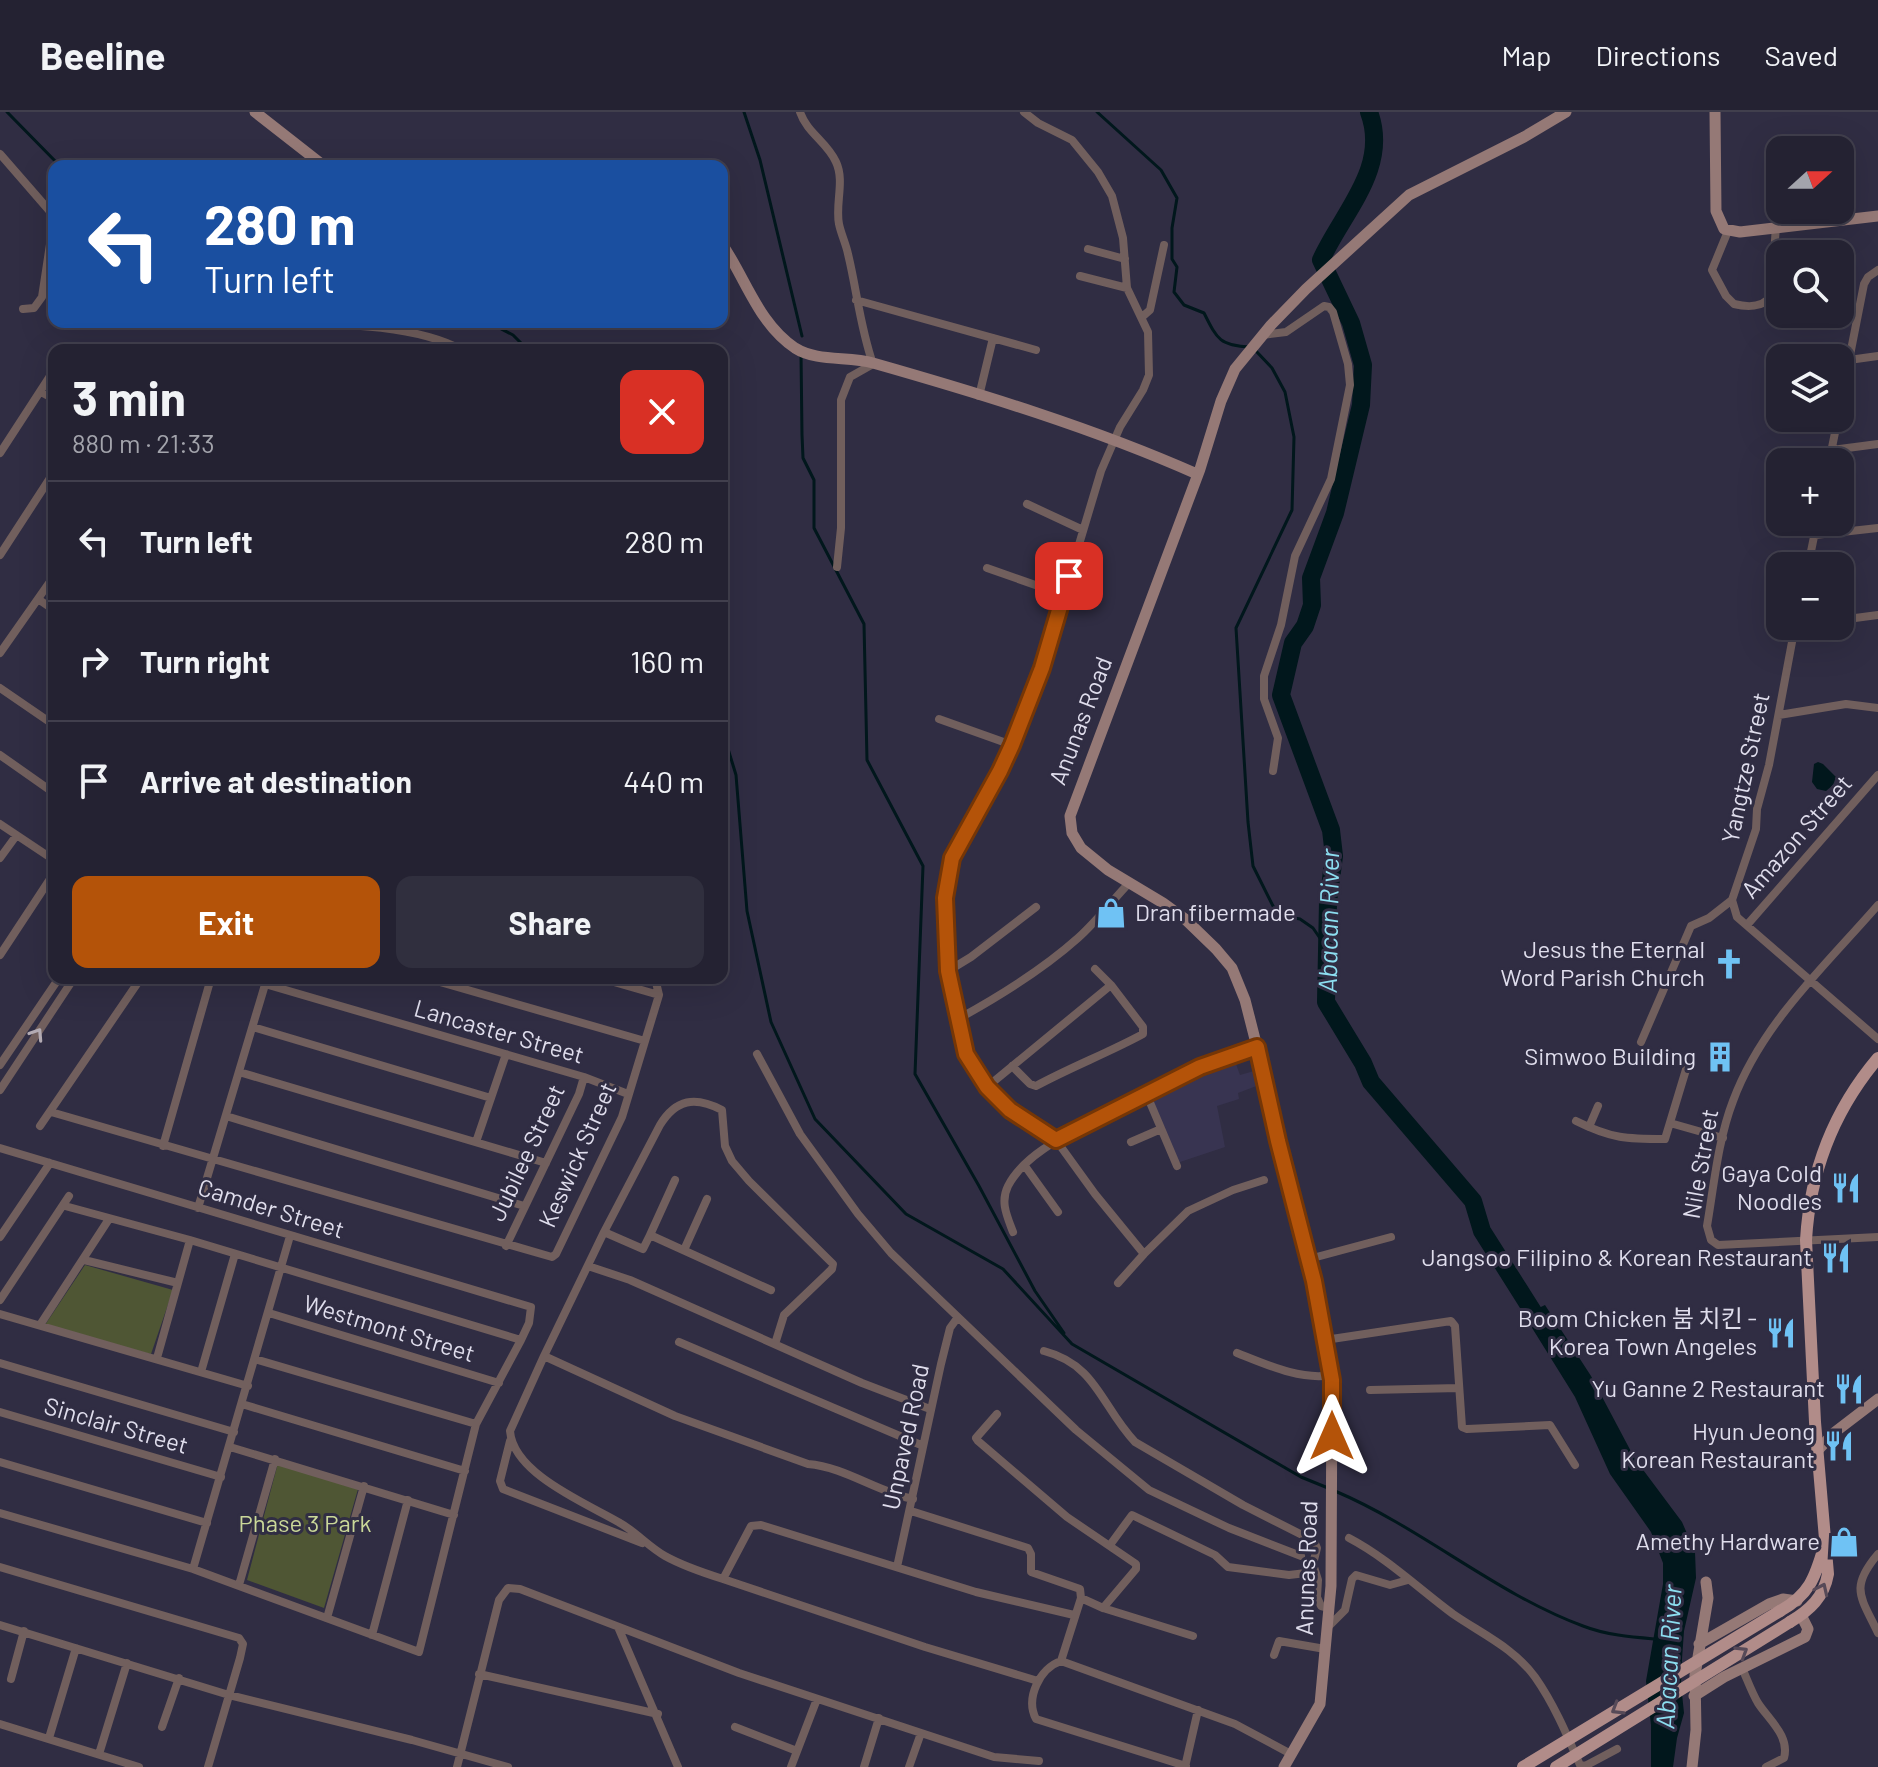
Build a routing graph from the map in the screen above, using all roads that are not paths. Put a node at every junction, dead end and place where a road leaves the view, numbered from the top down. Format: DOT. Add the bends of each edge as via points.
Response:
graph roads {
  1 [pos="255,112"];
  2 [pos="800,112"];
  3 [pos="1024,112"];
  4 [pos="1566,112"];
  5 [pos="1715,112"];
  6 [pos="0,154"];
  7 [pos="316,160"];
  8 [pos="48,210"];
  9 [pos="1878,216"];
  10 [pos="1776,226"];
  11 [pos="1728,231"];
  12 [pos="1164,245"];
  13 [pos="1088,249"];
  14 [pos="728,255"];
  15 [pos="48,257"];
  16 [pos="1125,259"];
  17 [pos="1878,270"];
  18 [pos="1080,276"];
  19 [pos="1127,288"];
  20 [pos="856,300"];
  21 [pos="23,309"];
  22 [pos="1142,317"];
  23 [pos="370,328"];
  24 [pos="1261,336"];
  25 [pos="993,338"];
  26 [pos="447,344"];
  27 [pos="1852,344"];
  28 [pos="1036,350"];
  29 [pos="1878,356"];
  30 [pos="1854,359"];
  31 [pos="873,364"];
  32 [pos="48,380"];
  33 [pos="41,392"];
  34 [pos="48,396"];
  35 [pos="979,396"];
  36 [pos="1114,440"];
  37 [pos="1878,444"];
  38 [pos="1847,448"];
  39 [pos="0,453"];
  40 [pos="1197,474"];
  41 [pos="48,481"];
  42 [pos="1027,504"];
  43 [pos="1878,528"];
  44 [pos="1083,530"];
  45 [pos="1854,531"];
  46 [pos="0,555"];
  47 [pos="837,567"];
  48 [pos="987,568"];
  49 [pos="48,585"];
  50 [pos="1064,595"];
  51 [pos="38,599"];
  52 [pos="48,606"];
  53 [pos="1878,615"];
  54 [pos="1854,618"];
  55 [pos="1792,640"];
  56 [pos="0,653"];
  57 [pos="0,688"];
  58 [pos="1878,708"];
  59 [pos="1779,715"];
  60 [pos="939,719"];
  61 [pos="48,721"];
  62 [pos="1012,745"];
  63 [pos="0,755"];
  64 [pos="1273,771"];
  65 [pos="1878,775"];
  66 [pos="48,789"];
  67 [pos="0,824"];
  68 [pos="16,836"];
  69 [pos="48,856"];
  70 [pos="0,858"];
  71 [pos="48,882"];
  72 [pos="1129,883"];
  73 [pos="1732,900"];
  74 [pos="1878,905"];
  75 [pos="1036,907"];
  76 [pos="1747,925"];
  77 [pos="0,955"];
  78 [pos="1095,969"];
  79 [pos="948,971"];
  80 [pos="1811,982"];
  81 [pos="55,984"];
  82 [pos="70,984"];
  83 [pos="137,984"];
  84 [pos="209,984"];
  85 [pos="265,984"];
  86 [pos="276,984"];
  87 [pos="447,984"];
  88 [pos="622,984"];
  89 [pos="656,984"];
  90 [pos="1111,985"];
  91 [pos="659,995"];
  92 [pos="958,1019"];
  93 [pos="253,1027"];
  94 [pos="1878,1039"];
  95 [pos="645,1041"];
  96 [pos="1641,1042"];
  97 [pos="1257,1047"];
  98 [pos="506,1054"];
  99 [pos="757,1054"];
  100 [pos="1878,1058"];
  101 [pos="1688,1063"];
  102 [pos="0,1065"];
  103 [pos="1012,1066"];
  104 [pos="239,1072"];
  105 [pos="584,1077"];
  106 [pos="987,1087"];
  107 [pos="0,1090"];
  108 [pos="1146,1093"];
  109 [pos="628,1094"];
  110 [pos="491,1098"];
  111 [pos="1598,1106"];
  112 [pos="51,1112"];
  113 [pos="226,1116"];
  114 [pos="1576,1121"];
  115 [pos="1670,1123"];
  116 [pos="40,1126"];
  117 [pos="1589,1127"];
  118 [pos="1161,1129"];
  119 [pos="1723,1138"];
  120 [pos="1056,1140"];
  121 [pos="476,1142"];
  122 [pos="1131,1142"];
  123 [pos="163,1146"];
  124 [pos="0,1148"];
  125 [pos="213,1159"];
  126 [pos="50,1163"];
  127 [pos="546,1163"];
  128 [pos="1025,1166"];
  129 [pos="1177,1166"];
  130 [pos="675,1180"];
  131 [pos="1264,1180"];
  132 [pos="69,1196"];
  133 [pos="707,1199"];
  134 [pos="65,1206"];
  135 [pos="524,1206"];
  136 [pos="198,1208"];
  137 [pos="1058,1212"];
  138 [pos="109,1219"];
  139 [pos="604,1232"];
  140 [pos="1013,1232"];
  141 [pos="650,1235"];
  142 [pos="290,1236"];
  143 [pos="0,1237"];
  144 [pos="1391,1237"];
  145 [pos="1878,1237"];
  146 [pos="190,1240"];
  147 [pos="1806,1240"];
  148 [pos="506,1246"];
  149 [pos="684,1250"];
  150 [pos="235,1254"];
  151 [pos="1144,1254"];
  152 [pos="1309,1259"];
  153 [pos="84,1260"];
  154 [pos="588,1266"];
  155 [pos="282,1269"];
  156 [pos="178,1283"];
  157 [pos="1118,1283"];
  158 [pos="771,1290"];
  159 [pos="0,1300"];
  160 [pos="269,1313"];
  161 [pos="0,1314"];
  162 [pos="958,1317"];
  163 [pos="40,1325"];
  164 [pos="521,1340"];
  165 [pos="1325,1340"];
  166 [pos="679,1342"];
  167 [pos="775,1344"];
  168 [pos="1044,1351"];
  169 [pos="1237,1353"];
  170 [pos="544,1356"];
  171 [pos="157,1358"];
  172 [pos="255,1359"];
  173 [pos="0,1363"];
  174 [pos="201,1372"];
  175 [pos="1332,1378"];
  176 [pos="499,1383"];
  177 [pos="248,1386"];
  178 [pos="1459,1388"];
  179 [pos="1370,1390"];
  180 [pos="1878,1399"];
  181 [pos="242,1404"];
  182 [pos="930,1409"];
  183 [pos="0,1412"];
  184 [pos="997,1414"];
  185 [pos="476,1424"];
  186 [pos="234,1432"];
  187 [pos="511,1440"];
  188 [pos="921,1445"];
  189 [pos="230,1447"];
  190 [pos="1817,1451"];
  191 [pos="275,1459"];
  192 [pos="0,1462"];
  193 [pos="1575,1465"];
  194 [pos="465,1471"];
  195 [pos="221,1477"];
  196 [pos="364,1486"];
  197 [pos="913,1499"];
  198 [pos="408,1500"];
  199 [pos="911,1511"];
  200 [pos="0,1513"];
  201 [pos="454,1515"];
  202 [pos="207,1523"];
  203 [pos="1349,1538"];
  204 [pos="1825,1544"];
  205 [pos="649,1545"];
  206 [pos="1110,1545"];
  207 [pos="1878,1554"];
  208 [pos="1301,1556"];
  209 [pos="0,1567"];
  210 [pos="897,1567"];
  211 [pos="193,1569"];
  212 [pos="1315,1572"];
  213 [pos="723,1579"];
  214 [pos="1408,1580"];
  215 [pos="1706,1582"];
  216 [pos="239,1585"];
  217 [pos="1081,1598"];
  218 [pos="1797,1601"];
  219 [pos="1103,1608"];
  220 [pos="1329,1608"];
  221 [pos="1074,1615"];
  222 [pos="327,1618"];
  223 [pos="1796,1619"];
  224 [pos="0,1625"];
  225 [pos="618,1627"];
  226 [pos="1327,1628"];
  227 [pos="24,1631"];
  228 [pos="1878,1633"];
  229 [pos="372,1635"];
  230 [pos="1193,1636"];
  231 [pos="1699,1644"];
  232 [pos="76,1648"];
  233 [pos="1325,1649"];
  234 [pos="1274,1655"];
  235 [pos="1061,1661"];
  236 [pos="127,1663"];
  237 [pos="1742,1668"];
  238 [pos="479,1674"];
  239 [pos="179,1678"];
  240 [pos="11,1679"];
  241 [pos="1038,1681"];
  242 [pos="229,1695"];
  243 [pos="1694,1696"];
  244 [pos="817,1699"];
  245 [pos="1198,1710"];
  246 [pos="658,1714"];
  247 [pos="879,1718"];
  248 [pos="0,1724"];
  249 [pos="162,1727"];
  250 [pos="735,1727"];
  251 [pos="921,1733"];
  252 [pos="49,1738"];
  253 [pos="1617,1749"];
  254 [pos="797,1751"];
  255 [pos="461,1753"];
  256 [pos="99,1754"];
  257 [pos="1291,1754"];
  258 [pos="1039,1761"];
  259 [pos="1787,1762"];
  260 [pos="139,1767"];
  261 [pos="208,1767"];
  262 [pos="457,1767"];
  263 [pos="508,1767"];
  264 [pos="678,1767"];
  265 [pos="791,1767"];
  266 [pos="864,1767"];
  267 [pos="909,1767"];
  268 [pos="1186,1767"];
  269 [pos="1284,1767"];
  270 [pos="1523,1767"];
  271 [pos="1556,1767"];
  272 [pos="1692,1767"];
  273 [pos="1766,1767"];
  1 -- 7 [label="street"];
  2 -- 20 [label="street" via="836,163 839,227"];
  3 -- 16 [label="street" via="1072,140 1104,181 1119,221"];
  4 -- 24 [label="street, Anunas Road" via="1419,188 1350,247"];
  5 -- 11 [label="street" via="1716,211"];
  6 -- 8 [label="street"];
  9 -- 10 [label="street"];
  10 -- 11 [label="street"];
  10 -- 11 [label="street" via="1771,296 1760,305 1734,304 1716,280 1712,270"];
  12 -- 22 [label="street" via="1150,310"];
  13 -- 16 [label="street"];
  14 -- 31 [label="street" via="758,308 794,347 814,356"];
  15 -- 21 [label="street" via="42,297 34,308"];
  16 -- 19 [label="street"];
  17 -- 27 [label="street" via="1864,284"];
  18 -- 19 [label="street"];
  19 -- 22 [label="street"];
  20 -- 25 [label="street"];
  20 -- 31 [label="street"];
  22 -- 36 [label="street" via="1149,341 1149,375"];
  23 -- 26 [label="street"];
  24 -- 40 [label="street, Anunas Road" via="1230,378"];
  24 -- 64 [label="street" via="1286,332 1329,307 1350,385 1331,479 1295,556 1264,676 1264,699 1278,738"];
  25 -- 28 [label="street"];
  25 -- 35 [label="street"];
  29 -- 30 [label="street"];
  31 -- 35 [label="street"];
  31 -- 47 [label="street" via="855,372 843,390"];
  32 -- 33 [label="street"];
  33 -- 34 [label="street"];
  33 -- 39 [label="street"];
  35 -- 36 [label="street"];
  36 -- 40 [label="street"];
  36 -- 44 [label="street"];
  37 -- 38 [label="street"];
  40 -- 72 [label="street, Anunas Road" via="1070,816 1081,848"];
  41 -- 46 [label="street"];
  42 -- 44 [label="street"];
  43 -- 45 [label="street"];
  44 -- 50 [label="street"];
  48 -- 50 [label="street"];
  49 -- 51 [label="street"];
  50 -- 62 [label="street"];
  51 -- 52 [label="street"];
  51 -- 56 [label="street"];
  53 -- 54 [label="street"];
  55 -- 59 [label="street, Yangtze Street"];
  57 -- 61 [label="street"];
  58 -- 59 [label="street" via="1846,704"];
  59 -- 73 [label="street, Yangtze Street" via="1756,829"];
  60 -- 62 [label="street"];
  62 -- 79 [label="street" via="952,858 945,898"];
  63 -- 66 [label="street"];
  65 -- 76 [label="street, Amazon Street"];
  67 -- 68 [label="street"];
  68 -- 69 [label="street"];
  68 -- 70 [label="street"];
  71 -- 77 [label="street"];
  72 -- 92 [label="street" via="1060,953"];
  72 -- 97 [label="street, Anunas Road" via="1185,919 1225,958 1241,990"];
  73 -- 76 [label="street" via="1737,917"];
  73 -- 96 [label="street" via="1691,926"];
  74 -- 80 [label="street, Nile Street"];
  75 -- 79 [label="street"];
  76 -- 80 [label="street"];
  78 -- 90 [label="street"];
  79 -- 92 [label="street"];
  80 -- 94 [label="street"];
  80 -- 119 [label="street, Nile Street" via="1779,1017 1752,1060 1732,1102"];
  81 -- 102 [label="street"];
  107 -- 82 [label="street, one-way"];
  83 -- 112 [label="street"];
  84 -- 123 [label="street"];
  85 -- 93 [label="street"];
  86 -- 98 [label="street, Lancaster Street"];
  87 -- 95 [label="street"];
  88 -- 91 [label="street"];
  89 -- 91 [label="street"];
  90 -- 103 [label="street"];
  90 -- 103 [label="street" via="1143,1034 1036,1086"];
  91 -- 95 [label="street, Keswick Street"];
  92 -- 106 [label="street" via="966,1054"];
  93 -- 104 [label="street"];
  93 -- 110 [label="street"];
  95 -- 109 [label="street, Keswick Street"];
  97 -- 108 [label="street"];
  97 -- 152 [label="street, Anunas Road"];
  98 -- 105 [label="street, Lancaster Street"];
  98 -- 110 [label="street"];
  99 -- 162 [label="street" via="800,1134 858,1214"];
  100 -- 147 [label="main road" via="1849,1098 1827,1143 1812,1189"];
  101 -- 115 [label="street"];
  103 -- 106 [label="street"];
  104 -- 113 [label="street"];
  104 -- 121 [label="street"];
  105 -- 109 [label="street, Lancaster Street"];
  105 -- 127 [label="street, Jubilee Street"];
  106 -- 120 [label="street" via="1010,1110"];
  108 -- 118 [label="street"];
  108 -- 120 [label="street"];
  109 -- 148 [label="street, Keswick Street" via="556,1254 547,1257"];
  110 -- 121 [label="street"];
  111 -- 117 [label="street"];
  112 -- 116 [label="street"];
  112 -- 123 [label="street"];
  113 -- 125 [label="street"];
  113 -- 135 [label="street"];
  114 -- 117 [label="street"];
  115 -- 117 [label="street" via="1665,1139 1628,1140"];
  115 -- 119 [label="street"];
  118 -- 122 [label="street"];
  118 -- 129 [label="street"];
  119 -- 147 [label="street, Nile Street" via="1707,1226 1711,1240 1718,1245"];
  120 -- 128 [label="street"];
  120 -- 151 [label="street"];
  121 -- 127 [label="street"];
  123 -- 125 [label="street"];
  124 -- 126 [label="street, Camder Street"];
  125 -- 136 [label="street"];
  125 -- 148 [label="street"];
  126 -- 136 [label="street, Camder Street"];
  126 -- 143 [label="street"];
  127 -- 135 [label="street, Jubilee Street"];
  128 -- 137 [label="street"];
  128 -- 140 [label="street" via="1004,1198"];
  130 -- 141 [label="street"];
  131 -- 151 [label="street" via="1188,1211"];
  132 -- 134 [label="street"];
  133 -- 149 [label="street"];
  134 -- 138 [label="street"];
  134 -- 159 [label="street"];
  135 -- 148 [label="street, Jubilee Street"];
  136 -- 142 [label="street, Camder Street"];
  138 -- 146 [label="street"];
  138 -- 153 [label="street"];
  139 -- 141 [label="street" via="643,1249"];
  139 -- 154 [label="street"];
  139 -- 167 [label="street" via="671,1110 694,1101 722,1110 732,1161 833,1267 784,1315"];
  141 -- 149 [label="street"];
  142 -- 155 [label="street"];
  142 -- 164 [label="street, Camder Street" via="531,1307"];
  144 -- 152 [label="street"];
  145 -- 147 [label="street"];
  146 -- 150 [label="street"];
  146 -- 156 [label="street"];
  147 -- 190 [label="main road"];
  149 -- 158 [label="street"];
  150 -- 155 [label="street"];
  150 -- 174 [label="street"];
  151 -- 157 [label="street"];
  152 -- 165 [label="street, Anunas Road"];
  153 -- 156 [label="street"];
  153 -- 163 [label="street"];
  154 -- 167 [label="street"];
  154 -- 170 [label="street"];
  155 -- 160 [label="street"];
  155 -- 164 [label="street"];
  156 -- 171 [label="street"];
  160 -- 172 [label="street"];
  160 -- 176 [label="street, Westmont Street"];
  161 -- 163 [label="street"];
  162 -- 182 [label="street, Unpaved Road" via="950,1328"];
  162 -- 208 [label="street" via="1076,1430 1149,1490"];
  163 -- 171 [label="street"];
  164 -- 176 [label="street"];
  165 -- 175 [label="street, Anunas Road"];
  165 -- 178 [label="street" via="1451,1321"];
  166 -- 188 [label="street"];
  167 -- 182 [label="street"];
  168 -- 212 [label="street" via="1081,1368 1135,1442 1312,1539 1317,1545"];
  169 -- 175 [label="street"];
  170 -- 187 [label="street" via="510,1431"];
  170 -- 197 [label="street" via="675,1416"];
  171 -- 174 [label="street"];
  172 -- 177 [label="street"];
  172 -- 185 [label="street"];
  173 -- 186 [label="street"];
  174 -- 177 [label="street"];
  175 -- 220 [label="street, Anunas Road"];
  176 -- 185 [label="street"];
  177 -- 181 [label="street"];
  178 -- 179 [label="street"];
  178 -- 193 [label="street" via="1462,1428 1550,1425"];
  180 -- 190 [label="street"];
  181 -- 186 [label="street"];
  181 -- 194 [label="street"];
  182 -- 188 [label="street, Unpaved Road"];
  183 -- 195 [label="street, Sinclair Street"];
  184 -- 206 [label="street" via="978,1433 978,1441 1067,1517"];
  185 -- 194 [label="street"];
  186 -- 189 [label="street"];
  187 -- 205 [label="street" via="546,1479"];
  187 -- 205 [label="street" via="500,1481 503,1489"];
  188 -- 197 [label="street, Unpaved Road"];
  189 -- 191 [label="street"];
  189 -- 195 [label="street"];
  190 -- 204 [label="main road"];
  191 -- 196 [label="street"];
  191 -- 216 [label="street"];
  192 -- 202 [label="street"];
  194 -- 201 [label="street"];
  195 -- 202 [label="street"];
  196 -- 198 [label="street"];
  196 -- 222 [label="street"];
  197 -- 199 [label="street, Unpaved Road"];
  198 -- 201 [label="street"];
  198 -- 229 [label="street"];
  199 -- 210 [label="street, Unpaved Road"];
  199 -- 217 [label="street" via="1028,1548 1031,1572 1080,1589"];
  200 -- 211 [label="street"];
  201 -- 229 [label="street" via="419,1652"];
  202 -- 211 [label="street"];
  203 -- 214 [label="street" via="1377,1553"];
  204 -- 218 [label="main road" via="1813,1579"];
  223 -- 204 [label="main road, one-way" via="1812,1607 1826,1585"];
  205 -- 213 [label="street"];
  206 -- 212 [label="street" via="1132,1515 1215,1555 1228,1567 1289,1575"];
  206 -- 219 [label="street" via="1136,1569"];
  207 -- 228 [label="street" via="1862,1572 1859,1587"];
  209 -- 242 [label="street" via="239,1638 242,1650"];
  210 -- 213 [label="street" via="761,1525 751,1526"];
  210 -- 221 [label="street"];
  211 -- 216 [label="street"];
  212 -- 220 [label="street" via="1318,1602"];
  213 -- 241 [label="street"];
  214 -- 226 [label="street" via="1390,1585 1356,1575 1345,1610"];
  214 -- 253 [label="street" via="1504,1645 1534,1676 1580,1765"];
  215 -- 231 [label="street"];
  216 -- 222 [label="street"];
  217 -- 219 [label="street"];
  217 -- 221 [label="street"];
  218 -- 231 [label="street" via="1769,1604"];
  218 -- 270 [label="main road, one-way, bridge"];
  219 -- 230 [label="street"];
  220 -- 226 [label="street, Anunas Road"];
  221 -- 235 [label="street"];
  222 -- 229 [label="street"];
  223 -- 237 [label="street" via="1808,1629 1805,1637"];
  271 -- 223 [label="main road, one-way, bridge"];
  224 -- 227 [label="street"];
  225 -- 238 [label="street" via="508,1588 499,1600"];
  225 -- 244 [label="street"];
  225 -- 246 [label="street"];
  226 -- 233 [label="street, Anunas Road"];
  227 -- 232 [label="street"];
  227 -- 240 [label="street"];
  231 -- 243 [label="street"];
  232 -- 236 [label="street"];
  232 -- 252 [label="street"];
  233 -- 234 [label="street" via="1279,1641"];
  233 -- 257 [label="street, Anunas Road" via="1320,1704"];
  235 -- 241 [label="street" via="1044,1670"];
  235 -- 245 [label="street"];
  236 -- 239 [label="street"];
  236 -- 256 [label="street"];
  237 -- 243 [label="street"];
  237 -- 259 [label="street" via="1758,1704 1776,1724"];
  238 -- 246 [label="street"];
  238 -- 255 [label="street"];
  239 -- 242 [label="street"];
  239 -- 249 [label="street"];
  241 -- 268 [label="street" via="1032,1709 1036,1719"];
  242 -- 255 [label="street"];
  242 -- 261 [label="street"];
  243 -- 272 [label="street"];
  244 -- 247 [label="street"];
  244 -- 254 [label="street"];
  245 -- 257 [label="street"];
  245 -- 268 [label="street"];
  246 -- 264 [label="street"];
  247 -- 251 [label="street"];
  247 -- 266 [label="street"];
  248 -- 252 [label="street"];
  250 -- 254 [label="street"];
  251 -- 258 [label="street" via="994,1757"];
  251 -- 267 [label="street"];
  252 -- 256 [label="street"];
  254 -- 265 [label="street"];
  255 -- 262 [label="street"];
  255 -- 263 [label="street"];
  256 -- 260 [label="street"];
  257 -- 269 [label="street, Anunas Road"];
  259 -- 273 [label="street"];
}
